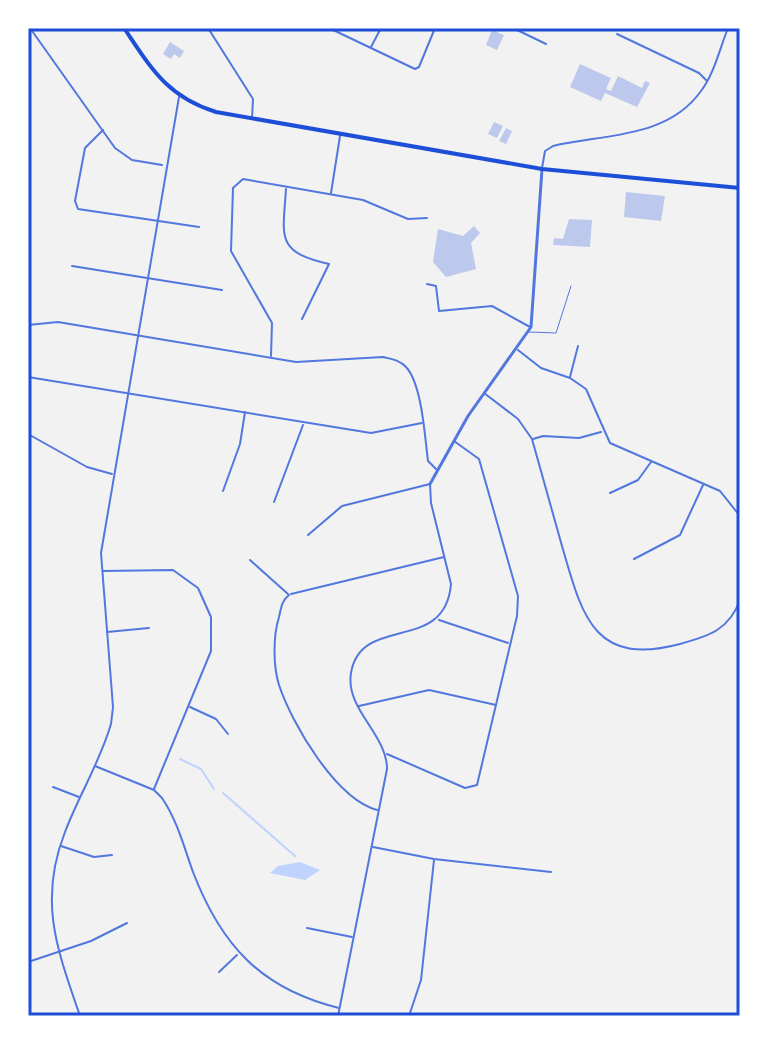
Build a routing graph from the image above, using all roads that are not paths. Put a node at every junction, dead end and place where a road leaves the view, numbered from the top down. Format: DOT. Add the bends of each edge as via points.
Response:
graph roads {
  1 [pos="30,28"];
  2 [pos="124,28"];
  3 [pos="208,28"];
  4 [pos="329,28"];
  5 [pos="381,28"];
  6 [pos="435,28"];
  7 [pos="513,28"];
  8 [pos="728,28"];
  9 [pos="617,34"];
  10 [pos="546,44"];
  11 [pos="371,48"];
  12 [pos="707,81"];
  13 [pos="179,97"];
  14 [pos="252,120"];
  15 [pos="103,130"];
  16 [pos="340,136"];
  17 [pos="165,165"];
  18 [pos="542,169"];
  19 [pos="287,187"];
  20 [pos="740,188"];
  21 [pos="331,194"];
  22 [pos="427,218"];
  23 [pos="156,222"];
  24 [pos="199,227"];
  25 [pos="72,266"];
  26 [pos="146,278"];
  27 [pos="427,284"];
  28 [pos="571,286"];
  29 [pos="222,290"];
  30 [pos="302,319"];
  31 [pos="28,325"];
  32 [pos="530,330"];
  33 [pos="137,335"];
  34 [pos="578,346"];
  35 [pos="517,350"];
  36 [pos="270,358"];
  37 [pos="28,377"];
  38 [pos="570,378"];
  39 [pos="128,393"];
  40 [pos="484,393"];
  41 [pos="245,412"];
  42 [pos="304,422"];
  43 [pos="423,422"];
  44 [pos="602,432"];
  45 [pos="28,434"];
  46 [pos="532,439"];
  47 [pos="453,441"];
  48 [pos="651,462"];
  49 [pos="436,469"];
  50 [pos="114,474"];
  51 [pos="430,484"];
  52 [pos="704,484"];
  53 [pos="223,491"];
  54 [pos="610,493"];
  55 [pos="274,502"];
  56 [pos="739,514"];
  57 [pos="308,535"];
  58 [pos="445,557"];
  59 [pos="634,559"];
  60 [pos="250,560"];
  61 [pos="101,571"];
  62 [pos="289,595"];
  63 [pos="740,600"];
  64 [pos="437,619"];
  65 [pos="149,628"];
  66 [pos="107,632"];
  67 [pos="510,644"];
  68 [pos="496,705"];
  69 [pos="189,706"];
  70 [pos="358,706"];
  71 [pos="228,734"];
  72 [pos="385,753"];
  73 [pos="95,766"];
  74 [pos="53,787"];
  75 [pos="154,790"];
  76 [pos="80,798"];
  77 [pos="378,810"];
  78 [pos="60,845"];
  79 [pos="372,846"];
  80 [pos="112,855"];
  81 [pos="434,859"];
  82 [pos="551,872"];
  83 [pos="127,923"];
  84 [pos="307,928"];
  85 [pos="354,937"];
  86 [pos="58,952"];
  87 [pos="238,954"];
  88 [pos="31,961"];
  89 [pos="219,972"];
  90 [pos="340,1009"];
  91 [pos="80,1016"];
  92 [pos="338,1016"];
  93 [pos="409,1016"];
  1 -- 15 [label="street"];
  2 -- 13 [label="main road"];
  3 -- 14 [label="street" via="253,99"];
  4 -- 11 [label="street"];
  5 -- 11 [label="street"];
  6 -- 11 [label="street" via="415,69"];
  7 -- 10 [label="street"];
  8 -- 12 [label="street"];
  9 -- 12 [label="street"];
  12 -- 18 [label="street" via="690,105 671,119 553,146 545,151"];
  13 -- 14 [label="main road"];
  13 -- 17 [label="street"];
  14 -- 16 [label="main road"];
  15 -- 17 [label="street" via="124,156"];
  15 -- 23 [label="street" via="85,148 78,209"];
  16 -- 18 [label="main road"];
  16 -- 21 [label="street"];
  17 -- 23 [label="street"];
  18 -- 20 [label="main road"];
  18 -- 32 [label="street"];
  19 -- 21 [label="street"];
  19 -- 30 [label="street" via="287,246 301,258 329,264"];
  19 -- 36 [label="street" via="243,179 233,188 231,251 272,323"];
  21 -- 22 [label="street" via="363,200 408,219"];
  23 -- 24 [label="street"];
  23 -- 26 [label="street"];
  25 -- 26 [label="street"];
  26 -- 29 [label="street"];
  26 -- 33 [label="street"];
  27 -- 32 [label="street" via="436,287 439,311 494,306"];
  28 -- 32 [label="lane" via="556,333"];
  31 -- 33 [label="street" via="58,322"];
  32 -- 35 [label="street"];
  33 -- 36 [label="street"];
  33 -- 39 [label="street"];
  34 -- 38 [label="street"];
  35 -- 38 [label="street" via="541,368"];
  35 -- 40 [label="street"];
  36 -- 43 [label="street" via="396,360 410,373"];
  37 -- 39 [label="street"];
  38 -- 44 [label="street" via="591,396"];
  39 -- 41 [label="street"];
  39 -- 50 [label="street"];
  40 -- 46 [label="street" via="518,419"];
  40 -- 47 [label="street"];
  41 -- 42 [label="street"];
  41 -- 53 [label="street"];
  42 -- 43 [label="street" via="371,433"];
  42 -- 55 [label="street"];
  43 -- 49 [label="street" via="428,461"];
  44 -- 46 [label="street"];
  44 -- 48 [label="street" via="616,447"];
  45 -- 50 [label="street" via="87,467"];
  46 -- 63 [label="street" via="585,618 614,645 656,651 716,633 728,624"];
  47 -- 49 [label="street"];
  47 -- 67 [label="street" via="479,459 514,581 519,606"];
  48 -- 52 [label="street"];
  48 -- 54 [label="street" via="638,480"];
  49 -- 51 [label="street"];
  50 -- 61 [label="street"];
  51 -- 57 [label="street" via="342,506"];
  51 -- 58 [label="street"];
  52 -- 56 [label="street" via="720,491"];
  52 -- 59 [label="street" via="680,535"];
  58 -- 62 [label="street"];
  58 -- 64 [label="street" via="450,597"];
  60 -- 62 [label="street"];
  61 -- 66 [label="street"];
  61 -- 69 [label="street" via="173,570 198,588 213,634"];
  62 -- 77 [label="street" via="276,627 279,684 329,774"];
  64 -- 67 [label="street"];
  64 -- 70 [label="street" via="361,650 350,677"];
  65 -- 66 [label="street"];
  66 -- 73 [label="street" via="113,707"];
  67 -- 68 [label="street"];
  68 -- 70 [label="street" via="429,690"];
  68 -- 72 [label="street" via="480,778 471,788"];
  69 -- 71 [label="street" via="216,719"];
  69 -- 75 [label="street"];
  70 -- 72 [label="street"];
  72 -- 77 [label="street"];
  73 -- 75 [label="street"];
  73 -- 76 [label="street"];
  74 -- 76 [label="street"];
  75 -- 87 [label="street" via="168,807 209,911"];
  76 -- 78 [label="street"];
  77 -- 79 [label="street"];
  78 -- 80 [label="street" via="94,857"];
  78 -- 86 [label="street" via="50,890"];
  79 -- 81 [label="street"];
  79 -- 85 [label="street"];
  81 -- 82 [label="street"];
  81 -- 93 [label="street" via="421,980"];
  83 -- 86 [label="street"];
  84 -- 85 [label="street"];
  85 -- 90 [label="street"];
  86 -- 88 [label="street"];
  86 -- 91 [label="street"];
  87 -- 89 [label="street"];
  87 -- 90 [label="street" via="284,988"];
  90 -- 92 [label="street"];
}
